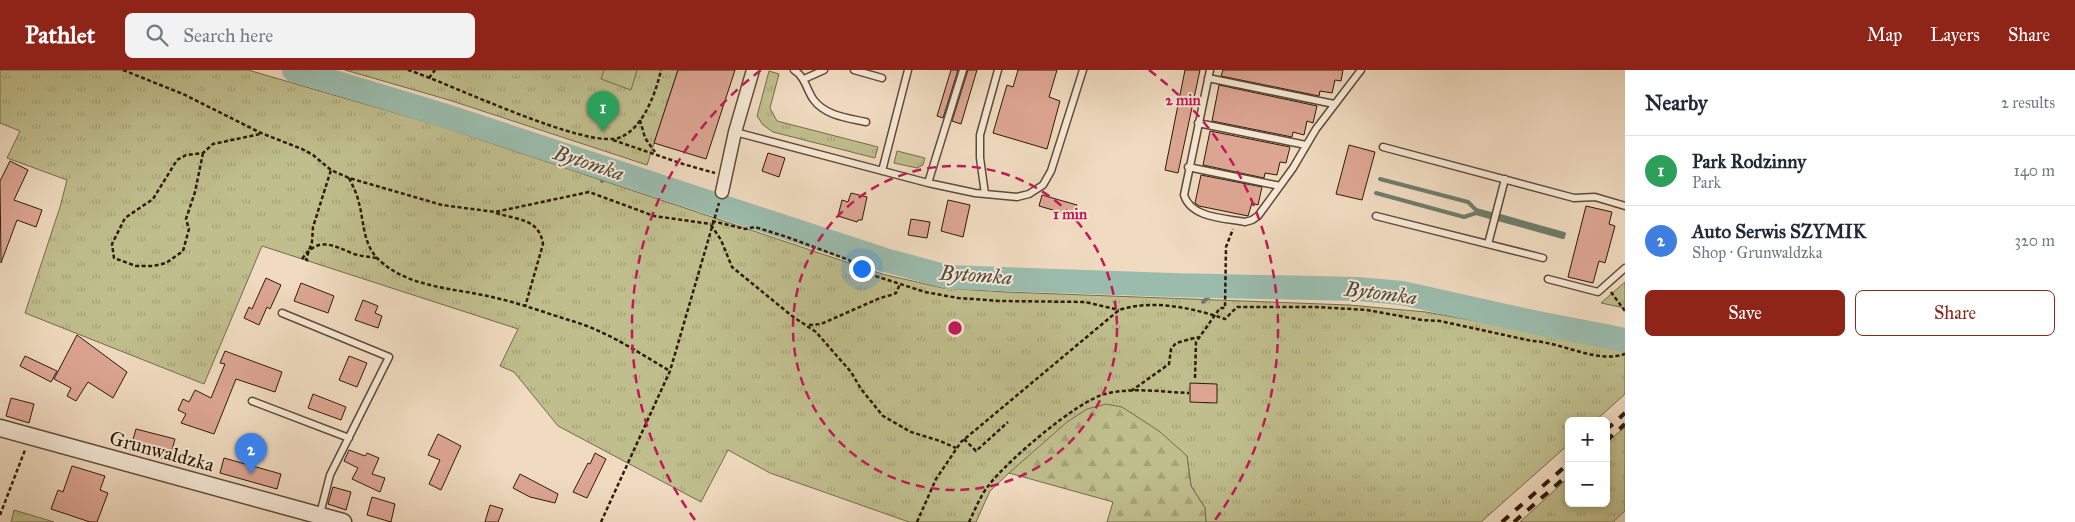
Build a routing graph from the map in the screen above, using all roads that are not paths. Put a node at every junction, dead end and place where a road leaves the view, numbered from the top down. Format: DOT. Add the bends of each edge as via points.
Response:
graph roads {
  1 [pos="753,70"];
  2 [pos="794,70"];
  3 [pos="824,70"];
  4 [pos="854,70"];
  5 [pos="908,70"];
  6 [pos="963,70"];
  7 [pos="998,70"];
  8 [pos="1083,70"];
  9 [pos="1210,70"];
  10 [pos="1361,70"];
  11 [pos="804,78"];
  12 [pos="882,78"];
  13 [pos="1208,78"];
  14 [pos="1334,104"];
  15 [pos="866,122"];
  16 [pos="1198,123"];
  17 [pos="735,132"];
  18 [pos="1306,145"];
  19 [pos="1383,147"];
  20 [pos="1188,167"];
  21 [pos="882,171"];
  22 [pos="1505,178"];
  23 [pos="928,183"];
  24 [pos="1280,186"];
  25 [pos="722,192"];
  26 [pos="985,194"];
  27 [pos="1624,206"];
  28 [pos="1376,216"];
  29 [pos="1488,244"];
  30 [pos="1543,258"];
  31 [pos="1625,268"];
  32 [pos="1548,279"];
  33 [pos="282,313"];
  34 [pos="252,400"];
  35 [pos="0,428"];
  36 [pos="349,438"];
  37 [pos="320,516"];
  38 [pos="343,522"];
  1 -- 17 [label="street"];
  2 -- 11 [label="lane"];
  3 -- 11 [label="lane"];
  4 -- 12 [label="lane"];
  5 -- 21 [label="lane"];
  6 -- 23 [label="lane"];
  7 -- 26 [label="lane" via="980,135"];
  8 -- 26 [label="lane" via="1051,171 1042,185 1017,197"];
  9 -- 13 [label="lane"];
  10 -- 14 [label="lane"];
  11 -- 15 [label="lane" via="821,108"];
  13 -- 14 [label="lane"];
  13 -- 16 [label="lane"];
  14 -- 18 [label="lane"];
  16 -- 18 [label="lane"];
  16 -- 20 [label="lane"];
  17 -- 21 [label="lane"];
  17 -- 25 [label="street"];
  18 -- 24 [label="lane"];
  19 -- 22 [label="lane"];
  20 -- 24 [label="lane"];
  20 -- 24 [label="lane" via="1184,187 1187,204 1193,210 1235,220 1245,222 1258,216"];
  21 -- 23 [label="lane"];
  22 -- 27 [label="lane" via="1574,198 1596,197"];
  22 -- 29 [label="lane"];
  23 -- 26 [label="lane"];
  28 -- 29 [label="lane"];
  29 -- 30 [label="lane"];
  31 -- 32 [label="lane" via="1598,292"];
  33 -- 36 [label="lane" via="389,357"];
  34 -- 36 [label="lane"];
  35 -- 37 [label="street, Grunwaldzka"];
  36 -- 37 [label="lane" via="330,474"];
  37 -- 38 [label="street, Grunwaldzka"];
}
